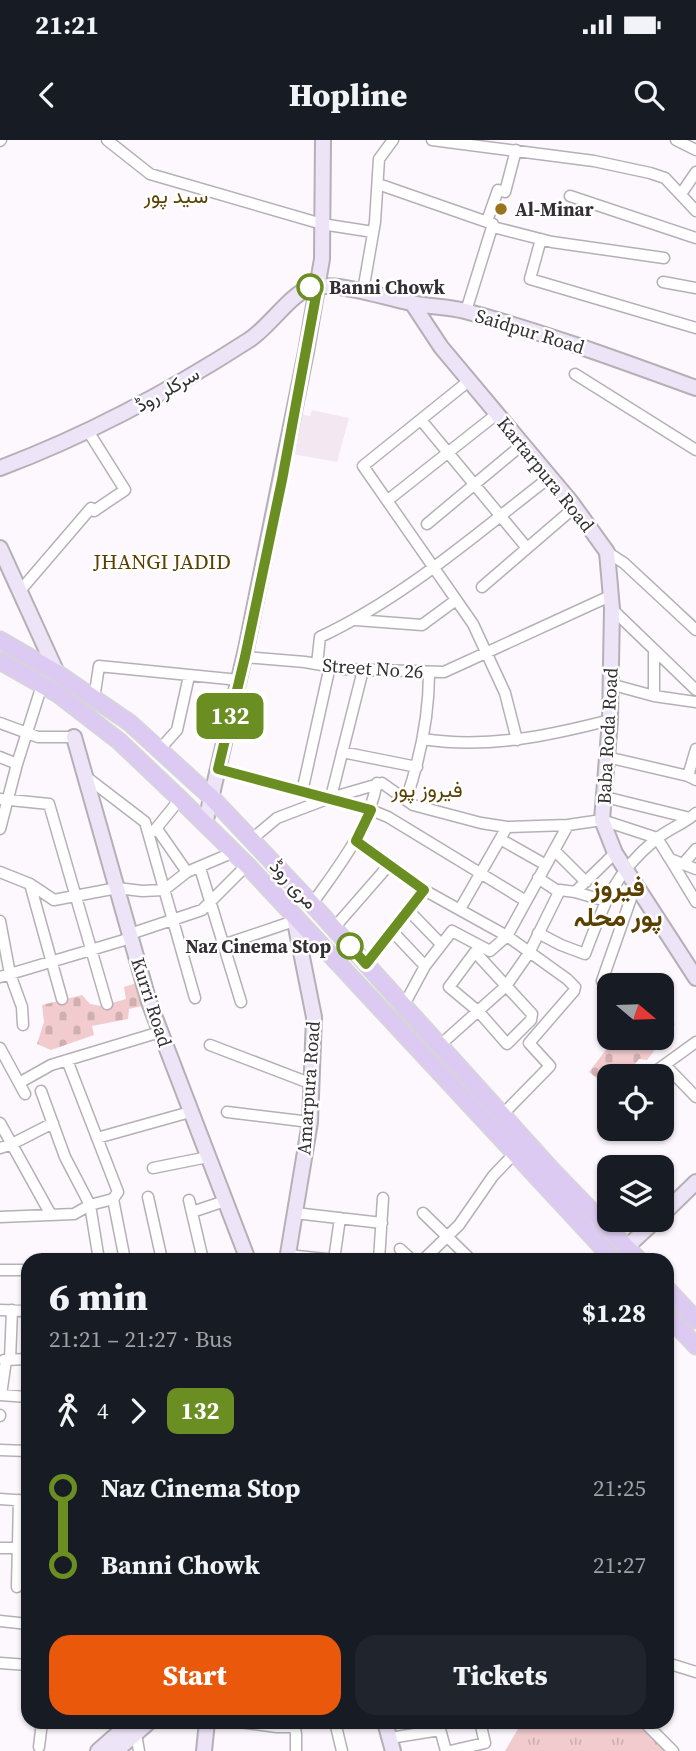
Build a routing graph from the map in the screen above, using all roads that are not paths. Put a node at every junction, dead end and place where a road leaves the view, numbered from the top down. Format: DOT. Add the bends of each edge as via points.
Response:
graph roads {
  1 [pos="107,140"];
  2 [pos="323,140"];
  3 [pos="393,140"];
  4 [pos="432,140"];
  5 [pos="676,140"];
  6 [pos="516,150"];
  7 [pos="696,150"];
  8 [pos="696,172"];
  9 [pos="378,186"];
  10 [pos="681,194"];
  11 [pos="570,196"];
  12 [pos="696,211"];
  13 [pos="322,224"];
  14 [pos="490,224"];
  15 [pos="373,232"];
  16 [pos="696,238"];
  17 [pos="541,239"];
  18 [pos="664,258"];
  19 [pos="663,282"];
  20 [pos="318,285"];
  21 [pos="696,288"];
  22 [pos="363,291"];
  23 [pos="412,303"];
  24 [pos="464,311"];
  25 [pos="696,328"];
  26 [pos="575,374"];
  27 [pos="470,380"];
  28 [pos="696,387"];
  29 [pos="498,413"];
  30 [pos="421,420"];
  31 [pos="88,431"];
  32 [pos="523,444"];
  33 [pos="696,450"];
  34 [pos="448,453"];
  35 [pos="0,468"];
  36 [pos="550,477"];
  37 [pos="474,485"];
  38 [pos="388,500"];
  39 [pos="575,507"];
  40 [pos="500,516"];
  41 [pos="427,524"];
  42 [pos="0,548"];
  43 [pos="527,548"];
  44 [pos="607,552"];
  45 [pos="434,567"];
  46 [pos="482,587"];
  47 [pos="19,592"];
  48 [pos="456,600"];
  49 [pos="611,602"];
  50 [pos="356,620"];
  51 [pos="696,630"];
  52 [pos="0,640"];
  53 [pos="654,650"];
  54 [pos="487,652"];
  55 [pos="245,657"];
  56 [pos="0,661"];
  57 [pos="317,664"];
  58 [pos="330,666"];
  59 [pos="363,670"];
  60 [pos="57,673"];
  61 [pos="429,673"];
  62 [pos="189,676"];
  63 [pos="239,680"];
  64 [pos="610,684"];
  65 [pos="42,685"];
  66 [pos="696,690"];
  67 [pos="654,696"];
  68 [pos="94,699"];
  69 [pos="696,702"];
  70 [pos="610,720"];
  71 [pos="0,723"];
  72 [pos="26,734"];
  73 [pos="74,737"];
  74 [pos="423,739"];
  75 [pos="517,740"];
  76 [pos="160,749"];
  77 [pos="696,749"];
  78 [pos="342,752"];
  79 [pos="0,757"];
  80 [pos="607,757"];
  81 [pos="17,764"];
  82 [pos="417,768"];
  83 [pos="218,769"];
  84 [pos="84,775"];
  85 [pos="692,778"];
  86 [pos="377,783"];
  87 [pos="302,792"];
  88 [pos="211,797"];
  89 [pos="605,797"];
  90 [pos="329,798"];
  91 [pos="180,799"];
  92 [pos="4,800"];
  93 [pos="406,800"];
  94 [pos="371,810"];
  95 [pos="693,815"];
  96 [pos="602,820"];
  97 [pos="205,824"];
  98 [pos="568,825"];
  99 [pos="507,827"];
  100 [pos="0,829"];
  101 [pos="157,829"];
  102 [pos="149,836"];
  103 [pos="657,838"];
  104 [pos="252,839"];
  105 [pos="500,839"];
  106 [pos="356,841"];
  107 [pos="696,849"];
  108 [pos="554,850"];
  109 [pos="234,852"];
  110 [pos="615,853"];
  111 [pos="670,859"];
  112 [pos="389,864"];
  113 [pos="683,864"];
  114 [pos="247,865"];
  115 [pos="546,865"];
  116 [pos="625,867"];
  117 [pos="200,868"];
  118 [pos="696,869"];
  119 [pos="0,872"];
  120 [pos="187,872"];
  121 [pos="481,873"];
  122 [pos="538,878"];
  123 [pos="586,882"];
  124 [pos="30,884"];
  125 [pos="636,884"];
  126 [pos="117,888"];
  127 [pos="164,890"];
  128 [pos="424,890"];
  129 [pos="559,892"];
  130 [pos="575,892"];
  131 [pos="76,896"];
  132 [pos="526,901"];
  133 [pos="606,901"];
  134 [pos="210,902"];
  135 [pos="696,902"];
  136 [pos="312,904"];
  137 [pos="460,909"];
  138 [pos="408,910"];
  139 [pos="172,919"];
  140 [pos="294,919"];
  141 [pos="0,921"];
  142 [pos="334,928"];
  143 [pos="391,931"];
  144 [pos="538,933"];
  145 [pos="131,936"];
  146 [pos="508,936"];
  147 [pos="441,944"];
  148 [pos="223,946"];
  149 [pos="91,950"];
  150 [pos="529,953"];
  151 [pos="51,962"];
  152 [pos="366,964"];
  153 [pos="425,965"];
  154 [pos="605,973"];
  155 [pos="5,976"];
  156 [pos="696,977"];
  157 [pos="506,986"];
  158 [pos="195,998"];
  159 [pos="62,999"];
  160 [pos="241,1002"];
  161 [pos="107,1004"];
  162 [pos="404,1005"];
  163 [pos="479,1012"];
  164 [pos="23,1025"];
  165 [pos="160,1032"];
  166 [pos="696,1042"];
  167 [pos="210,1045"];
  168 [pos="439,1046"];
  169 [pos="0,1048"];
  170 [pos="67,1060"];
  171 [pos="4,1063"];
  172 [pos="666,1064"];
  173 [pos="674,1074"];
  174 [pos="19,1083"];
  175 [pos="312,1084"];
  176 [pos="41,1091"];
  177 [pos="25,1094"];
  178 [pos="696,1097"];
  179 [pos="190,1112"];
  180 [pos="227,1112"];
  181 [pos="503,1114"];
  182 [pos="310,1122"];
  183 [pos="0,1123"];
  184 [pos="53,1123"];
  185 [pos="97,1138"];
  186 [pos="12,1144"];
  187 [pos="0,1148"];
  188 [pos="514,1154"];
  189 [pos="208,1157"];
  190 [pos="153,1168"];
  191 [pos="696,1181"];
  192 [pos="148,1197"];
  193 [pos="383,1198"];
  194 [pos="113,1199"];
  195 [pos="189,1200"];
  196 [pos="225,1201"];
  197 [pos="674,1203"];
  198 [pos="90,1205"];
  199 [pos="192,1212"];
  200 [pos="295,1213"];
  201 [pos="423,1213"];
  202 [pos="51,1215"];
  203 [pos="0,1217"];
  204 [pos="340,1218"];
  205 [pos="382,1223"];
  206 [pos="643,1232"];
  207 [pos="448,1236"];
  208 [pos="627,1247"];
  209 [pos="400,1249"];
  210 [pos="98,1253"];
  211 [pos="124,1253"];
  212 [pos="160,1253"];
  213 [pos="201,1253"];
  214 [pos="245,1253"];
  215 [pos="288,1253"];
  216 [pos="335,1253"];
  217 [pos="380,1253"];
  218 [pos="404,1253"];
  219 [pos="430,1253"];
  220 [pos="464,1253"];
  221 [pos="607,1253"];
  222 [pos="633,1253"];
  223 [pos="0,1270"];
  224 [pos="21,1270"];
  225 [pos="674,1297"];
  226 [pos="0,1310"];
  227 [pos="12,1310"];
  228 [pos="21,1311"];
  229 [pos="696,1321"];
  230 [pos="674,1322"];
  231 [pos="696,1346"];
  232 [pos="6,1360"];
  233 [pos="1,1395"];
  234 [pos="21,1396"];
  235 [pos="0,1450"];
  236 [pos="21,1451"];
  237 [pos="0,1499"];
  238 [pos="21,1500"];
  239 [pos="0,1548"];
  240 [pos="21,1548"];
  241 [pos="21,1561"];
  242 [pos="17,1587"];
  243 [pos="0,1621"];
  244 [pos="21,1623"];
  245 [pos="0,1663"];
  246 [pos="21,1664"];
  247 [pos="674,1664"];
  248 [pos="696,1672"];
  249 [pos="41,1729"];
  250 [pos="123,1729"];
  251 [pos="124,1729"];
  252 [pos="126,1729"];
  253 [pos="206,1729"];
  254 [pos="294,1729"];
  255 [pos="337,1729"];
  256 [pos="431,1729"];
  257 [pos="440,1729"];
  258 [pos="482,1729"];
  259 [pos="651,1729"];
  260 [pos="391,1744"];
  261 [pos="39,1747"];
  262 [pos="98,1751"];
  263 [pos="116,1751"];
  264 [pos="139,1751"];
  265 [pos="204,1751"];
  266 [pos="296,1751"];
  267 [pos="342,1751"];
  268 [pos="448,1751"];
  269 [pos="673,1751"];
  1 -- 13 [label="street" via="150,174"];
  2 -- 13 [label="street"];
  3 -- 9 [label="street" via="379,159"];
  4 -- 6 [label="street"];
  5 -- 7 [label="street"];
  6 -- 10 [label="street" via="594,160 656,175"];
  6 -- 14 [label="street" via="506,192 498,190"];
  8 -- 10 [label="street"];
  9 -- 14 [label="street"];
  9 -- 15 [label="street"];
  9 -- 24 [label="street" via="490,226"];
  10 -- 12 [label="street"];
  11 -- 16 [label="street"];
  13 -- 15 [label="street"];
  13 -- 20 [label="street"];
  14 -- 17 [label="street"];
  14 -- 24 [label="street"];
  15 -- 22 [label="street"];
  17 -- 18 [label="street"];
  17 -- 25 [label="street" via="530,279"];
  19 -- 21 [label="street"];
  20 -- 22 [label="street, Saidpur Road"];
  20 -- 31 [label="street, سرکلر روڈ" via="306,289 248,340 175,386"];
  20 -- 55 [label="street"];
  22 -- 23 [label="street, Saidpur Road"];
  23 -- 24 [label="street, Saidpur Road"];
  23 -- 27 [label="street, Kartarpura Road"];
  24 -- 28 [label="street, Saidpur Road" via="538,331"];
  26 -- 33 [label="street"];
  27 -- 29 [label="street, Kartarpura Road"];
  27 -- 30 [label="street"];
  29 -- 32 [label="street, Kartarpura Road"];
  29 -- 34 [label="street"];
  30 -- 34 [label="street"];
  30 -- 38 [label="street" via="362,466"];
  31 -- 35 [label="street, سرکلر روڈ"];
  31 -- 47 [label="street" via="125,490 93,509"];
  32 -- 36 [label="street, Kartarpura Road"];
  32 -- 37 [label="street"];
  34 -- 37 [label="street"];
  34 -- 38 [label="street"];
  36 -- 39 [label="street, Kartarpura Road"];
  36 -- 40 [label="street"];
  37 -- 40 [label="street"];
  37 -- 41 [label="street"];
  38 -- 45 [label="street"];
  39 -- 43 [label="street"];
  39 -- 44 [label="street, Kartarpura Road"];
  40 -- 43 [label="street"];
  40 -- 45 [label="street"];
  42 -- 47 [label="street"];
  43 -- 46 [label="street"];
  44 -- 49 [label="street, Baba Roda Road"];
  44 -- 51 [label="street, Kartarpura Road"];
  45 -- 48 [label="street"];
  45 -- 50 [label="street"];
  47 -- 60 [label="street"];
  48 -- 50 [label="street" via="422,625"];
  48 -- 54 [label="street"];
  49 -- 53 [label="street"];
  49 -- 54 [label="street, Street No 26"];
  49 -- 64 [label="street, Baba Roda Road"];
  50 -- 57 [label="street" via="320,637"];
  52 -- 60 [label="main road, مری روڈ"];
  53 -- 66 [label="street"];
  53 -- 67 [label="street"];
  54 -- 61 [label="street, Street No 26" via="444,672"];
  54 -- 75 [label="street" via="505,693"];
  55 -- 57 [label="street, Street No 26"];
  55 -- 63 [label="street"];
  56 -- 65 [label="main road, مری روڈ"];
  57 -- 58 [label="street, Street No 26"];
  58 -- 59 [label="street, Street No 26"];
  58 -- 87 [label="street"];
  59 -- 61 [label="street, Street No 26"];
  59 -- 78 [label="street"];
  60 -- 68 [label="main road, مری روڈ"];
  61 -- 74 [label="street"];
  62 -- 63 [label="street"];
  62 -- 68 [label="street" via="99,666"];
  62 -- 76 [label="street" via="177,730"];
  63 -- 83 [label="street"];
  64 -- 67 [label="street"];
  64 -- 70 [label="street, Baba Roda Road"];
  65 -- 72 [label="street"];
  65 -- 91 [label="main road, مری روڈ" via="119,741"];
  67 -- 69 [label="street"];
  68 -- 76 [label="main road, مری روڈ"];
  70 -- 75 [label="street"];
  70 -- 80 [label="street, Baba Roda Road"];
  71 -- 72 [label="street"];
  72 -- 73 [label="street"];
  72 -- 81 [label="street"];
  73 -- 84 [label="street, Kurri Road"];
  74 -- 75 [label="street"];
  74 -- 82 [label="street"];
  76 -- 88 [label="main road, مری روڈ"];
  77 -- 85 [label="street"];
  78 -- 82 [label="street"];
  78 -- 90 [label="street"];
  79 -- 81 [label="street"];
  80 -- 85 [label="street"];
  80 -- 89 [label="street, Baba Roda Road"];
  81 -- 92 [label="street"];
  82 -- 93 [label="street"];
  83 -- 87 [label="street"];
  83 -- 88 [label="street"];
  84 -- 102 [label="street" via="145,822"];
  84 -- 126 [label="street, Kurri Road"];
  86 -- 90 [label="street"];
  86 -- 93 [label="street"];
  86 -- 94 [label="street"];
  87 -- 90 [label="street"];
  88 -- 97 [label="street"];
  88 -- 104 [label="main road, مری روڈ"];
  89 -- 95 [label="street"];
  89 -- 96 [label="street, Baba Roda Road"];
  90 -- 94 [label="street"];
  90 -- 104 [label="street" via="276,818"];
  91 -- 97 [label="main road, مری روڈ"];
  91 -- 101 [label="street"];
  92 -- 100 [label="street"];
  92 -- 131 [label="street" via="49,804"];
  93 -- 99 [label="street"];
  94 -- 106 [label="street"];
  94 -- 121 [label="street"];
  95 -- 103 [label="street"];
  96 -- 98 [label="street"];
  96 -- 103 [label="street"];
  96 -- 110 [label="street, Baba Roda Road"];
  97 -- 109 [label="main road, مری روڈ"];
  98 -- 99 [label="street"];
  98 -- 108 [label="street"];
  99 -- 105 [label="street"];
  101 -- 102 [label="street"];
  101 -- 120 [label="street"];
  102 -- 127 [label="street"];
  103 -- 111 [label="street"];
  103 -- 116 [label="street"];
  104 -- 136 [label="main road, مری روڈ"];
  105 -- 115 [label="street"];
  105 -- 121 [label="street"];
  106 -- 112 [label="street"];
  106 -- 136 [label="street"];
  107 -- 113 [label="street"];
  108 -- 115 [label="street"];
  108 -- 123 [label="street"];
  109 -- 114 [label="main road, مری روڈ"];
  109 -- 117 [label="street"];
  110 -- 116 [label="street, Baba Roda Road"];
  110 -- 123 [label="street"];
  111 -- 113 [label="street"];
  111 -- 135 [label="street"];
  112 -- 128 [label="street"];
  112 -- 142 [label="street"];
  113 -- 118 [label="street"];
  114 -- 134 [label="street"];
  114 -- 140 [label="main road, مری روڈ"];
  115 -- 122 [label="street"];
  116 -- 125 [label="street, Baba Roda Road"];
  116 -- 133 [label="street"];
  117 -- 120 [label="street"];
  117 -- 134 [label="street"];
  119 -- 124 [label="street"];
  120 -- 127 [label="street"];
  121 -- 132 [label="street"];
  121 -- 137 [label="street"];
  122 -- 129 [label="street"];
  122 -- 132 [label="street"];
  123 -- 130 [label="street"];
  124 -- 131 [label="street" via="54,900"];
  124 -- 151 [label="street"];
  125 -- 154 [label="street"];
  125 -- 156 [label="street, Baba Roda Road"];
  126 -- 127 [label="street"];
  126 -- 131 [label="street"];
  126 -- 145 [label="street, Kurri Road"];
  127 -- 139 [label="street"];
  128 -- 137 [label="street"];
  128 -- 138 [label="street"];
  129 -- 130 [label="street"];
  129 -- 144 [label="street"];
  130 -- 133 [label="street"];
  131 -- 149 [label="street"];
  132 -- 146 [label="street"];
  133 -- 144 [label="street" via="585,954"];
  134 -- 139 [label="street" via="202,910"];
  134 -- 148 [label="street"];
  136 -- 142 [label="main road, مری روڈ"];
  137 -- 146 [label="street"];
  138 -- 143 [label="street"];
  138 -- 147 [label="street"];
  139 -- 145 [label="street"];
  139 -- 158 [label="street"];
  140 -- 148 [label="street"];
  140 -- 175 [label="street, Amarpura Road" via="314,1017"];
  140 -- 188 [label="main road, مری روڈ"];
  141 -- 155 [label="street"];
  142 -- 152 [label="main road, مری روڈ"];
  143 -- 152 [label="street"];
  143 -- 153 [label="street"];
  144 -- 150 [label="street"];
  145 -- 149 [label="street"];
  145 -- 165 [label="street, Kurri Road"];
  146 -- 147 [label="street" via="490,951 452,931"];
  146 -- 150 [label="street"];
  147 -- 153 [label="street"];
  148 -- 160 [label="street"];
  149 -- 151 [label="street"];
  149 -- 161 [label="street"];
  150 -- 157 [label="street"];
  150 -- 181 [label="street" via="575,989 529,1043 550,1066"];
  151 -- 155 [label="street"];
  151 -- 159 [label="street"];
  152 -- 162 [label="main road, مری روڈ"];
  153 -- 162 [label="street"];
  155 -- 164 [label="street" via="22,1007"];
  157 -- 163 [label="street"];
  157 -- 163 [label="street" via="532,1017 510,1042 507,1044"];
  157 -- 163 [label="street" via="473,954 449,987"];
  162 -- 168 [label="main road, مری روڈ"];
  163 -- 168 [label="street"];
  165 -- 170 [label="street"];
  165 -- 179 [label="street, Kurri Road"];
  166 -- 172 [label="street"];
  167 -- 175 [label="street"];
  168 -- 181 [label="main road, مری روڈ"];
  169 -- 171 [label="street"];
  170 -- 174 [label="street"];
  170 -- 185 [label="street"];
  171 -- 174 [label="street"];
  173 -- 178 [label="street"];
  174 -- 177 [label="street"];
  175 -- 182 [label="street, Amarpura Road"];
  176 -- 184 [label="street"];
  179 -- 185 [label="street"];
  179 -- 189 [label="street, Kurri Road"];
  180 -- 182 [label="street"];
  181 -- 208 [label="main road, مری روڈ"];
  182 -- 200 [label="street, Amarpura Road"];
  183 -- 186 [label="street"];
  184 -- 186 [label="street"];
  184 -- 198 [label="street"];
  185 -- 194 [label="street" via="118,1192"];
  186 -- 187 [label="street"];
  186 -- 202 [label="street"];
  188 -- 207 [label="street"];
  188 -- 221 [label="main road, مری روڈ"];
  189 -- 190 [label="street"];
  189 -- 196 [label="street, Kurri Road"];
  191 -- 197 [label="street"];
  192 -- 212 [label="street"];
  193 -- 205 [label="street"];
  194 -- 198 [label="street"];
  194 -- 211 [label="street"];
  195 -- 199 [label="street"];
  196 -- 199 [label="street"];
  196 -- 214 [label="street, Kurri Road"];
  198 -- 202 [label="street" via="74,1214"];
  198 -- 210 [label="street"];
  199 -- 213 [label="street"];
  200 -- 204 [label="street"];
  200 -- 215 [label="street, Amarpura Road"];
  201 -- 207 [label="street"];
  202 -- 203 [label="street"];
  204 -- 205 [label="street"];
  204 -- 216 [label="street"];
  205 -- 217 [label="street"];
  206 -- 208 [label="street"];
  207 -- 219 [label="street"];
  207 -- 220 [label="street"];
  208 -- 222 [label="main road, مری روڈ"];
  209 -- 218 [label="street"];
  223 -- 224 [label="street"];
  225 -- 229 [label="main road"];
  226 -- 227 [label="street"];
  227 -- 228 [label="street"];
  227 -- 232 [label="street"];
  230 -- 231 [label="main road"];
  232 -- 233 [label="street"];
  233 -- 234 [label="street"];
  235 -- 236 [label="street"];
  237 -- 238 [label="street"];
  239 -- 240 [label="street"];
  241 -- 242 [label="street"];
  243 -- 244 [label="street"];
  245 -- 246 [label="street"];
  247 -- 248 [label="street"];
  249 -- 261 [label="street"];
  250 -- 262 [label="street"];
  251 -- 263 [label="street"];
  252 -- 264 [label="street"];
  253 -- 265 [label="street"];
  254 -- 266 [label="street"];
  255 -- 267 [label="street"];
  256 -- 260 [label="street"];
  257 -- 268 [label="street"];
  258 -- 268 [label="street" via="485,1743"];
  259 -- 269 [label="street"];
}
